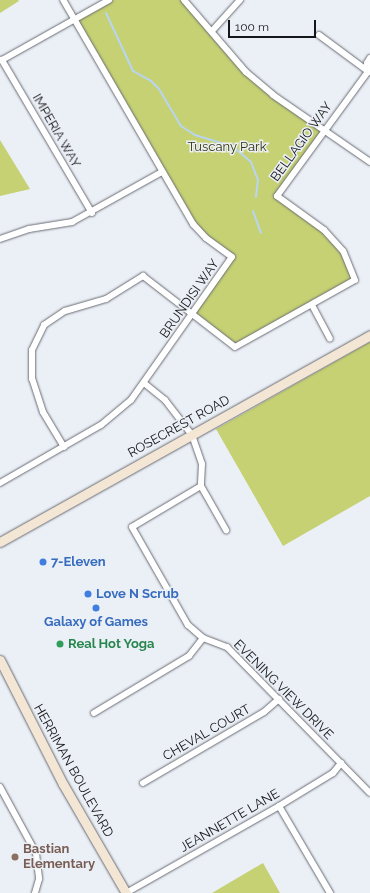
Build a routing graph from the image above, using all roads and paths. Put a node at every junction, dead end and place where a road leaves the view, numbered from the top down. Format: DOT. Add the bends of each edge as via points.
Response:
graph roads {
  1 [pos="63,0"];
  2 [pos="109,0"];
  3 [pos="184,0"];
  4 [pos="240,0"];
  5 [pos="74,20"];
  6 [pos="212,31"];
  7 [pos="319,35"];
  8 [pos="370,58"];
  9 [pos="369,71"];
  10 [pos="324,130"];
  11 [pos="370,162"];
  12 [pos="162,172"];
  13 [pos="92,213"];
  14 [pos="0,239"];
  15 [pos="312,305"];
  16 [pos="193,314"];
  17 [pos="370,335"];
  18 [pos="330,339"];
  19 [pos="144,383"];
  20 [pos="192,435"];
  21 [pos="64,447"];
  22 [pos="0,483"];
  23 [pos="201,486"];
  24 [pos="226,530"];
  25 [pos="0,542"];
  26 [pos="203,638"];
  27 [pos="0,660"];
  28 [pos="279,699"];
  29 [pos="94,712"];
  30 [pos="341,763"];
  31 [pos="143,783"];
  32 [pos="0,787"];
  33 [pos="370,793"];
  34 [pos="279,806"];
  35 [pos="34,893"];
  36 [pos="126,893"];
  37 [pos="330,893"];
  1 -- 5 [label="street, BRUNDISI WAY"];
  2 -- 5 [label="street"];
  3 -- 6 [label="street"];
  4 -- 6 [label="street"];
  5 -- 12 [label="street, BRUNDISI WAY"];
  5 -- 13 [label="street, IMPERIA WAY" via="2,60"];
  6 -- 10 [label="street" via="246,72 273,96"];
  7 -- 9 [label="street"];
  8 -- 9 [label="street, BELLAGIO WAY"];
  9 -- 10 [label="street, BELLAGIO WAY"];
  10 -- 11 [label="street"];
  10 -- 15 [label="street, BELLAGIO WAY" via="277,196 324,230 342,251 355,280"];
  12 -- 13 [label="street"];
  12 -- 16 [label="street, BRUNDISI WAY" via="193,224 206,238 232,257"];
  13 -- 14 [label="street" via="72,222 29,229"];
  15 -- 16 [label="street, BELLAGIO WAY" via="235,347"];
  15 -- 18 [label="street"];
  16 -- 19 [label="street, BRUNDISI WAY"];
  16 -- 21 [label="street" via="143,276 106,299 65,311 44,325 32,350 32,379 43,412"];
  17 -- 20 [label="main road, ROSECREST ROAD"];
  19 -- 20 [label="street" via="165,400"];
  19 -- 21 [label="street, BRUNDISI WAY" via="131,400 101,425"];
  20 -- 23 [label="street" via="202,464"];
  20 -- 25 [label="main road, ROSECREST ROAD"];
  21 -- 22 [label="street, BRUNDISI WAY"];
  23 -- 24 [label="street"];
  23 -- 26 [label="street, EVENING VIEW DRIVE" via="132,527 188,625"];
  26 -- 28 [label="street, EVENING VIEW DRIVE" via="227,647"];
  26 -- 29 [label="street" via="189,656"];
  27 -- 36 [label="main road, HERRIMAN BOULEVARD" via="64,784"];
  28 -- 30 [label="street, EVENING VIEW DRIVE"];
  28 -- 31 [label="street, CHEVAL COURT" via="264,712"];
  30 -- 33 [label="street, EVENING VIEW DRIVE"];
  30 -- 34 [label="street, JEANNETTE LANE" via="333,773"];
  32 -- 35 [label="street" via="36,853 39,879"];
  34 -- 36 [label="street, JEANNETTE LANE"];
  34 -- 37 [label="street"];
}
